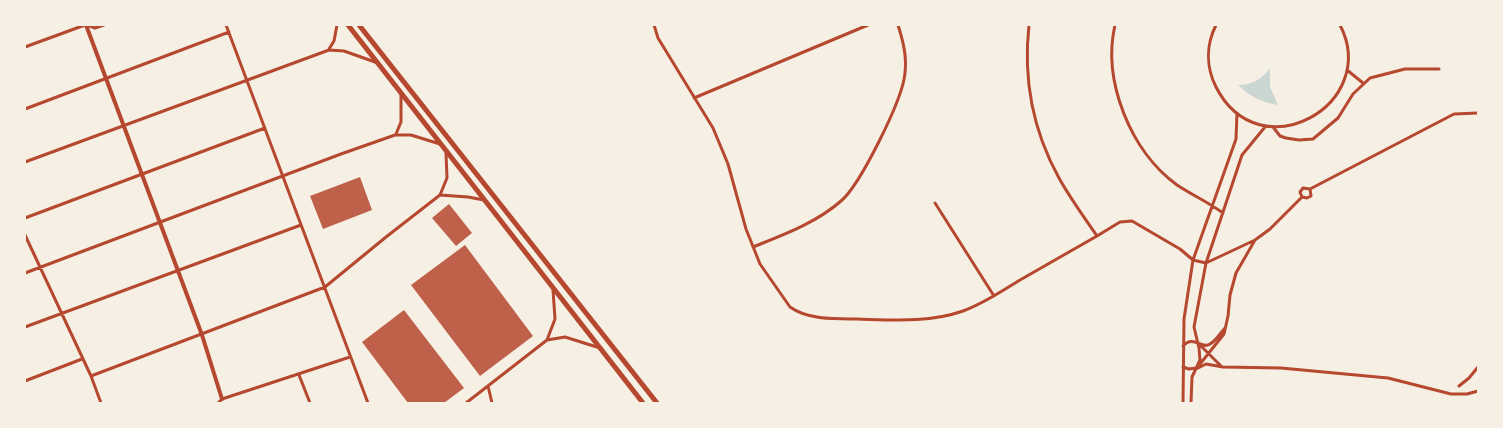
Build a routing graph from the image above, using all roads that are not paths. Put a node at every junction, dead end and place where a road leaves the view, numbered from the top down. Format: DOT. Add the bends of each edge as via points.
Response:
graph roads {
  1 [pos="86,25"];
  2 [pos="104,25"];
  3 [pos="226,25"];
  4 [pos="337,25"];
  5 [pos="348,25"];
  6 [pos="359,25"];
  7 [pos="654,25"];
  8 [pos="868,25"];
  9 [pos="898,25"];
  10 [pos="1029,25"];
  11 [pos="1115,25"];
  12 [pos="1216,25"];
  13 [pos="1340,25"];
  14 [pos="229,32"];
  15 [pos="25,48"];
  16 [pos="329,50"];
  17 [pos="377,63"];
  18 [pos="1439,69"];
  19 [pos="1346,70"];
  20 [pos="106,78"];
  21 [pos="247,80"];
  22 [pos="1363,83"];
  23 [pos="401,94"];
  24 [pos="694,98"];
  25 [pos="25,109"];
  26 [pos="1237,113"];
  27 [pos="1478,113"];
  28 [pos="124,125"];
  29 [pos="1265,127"];
  30 [pos="1273,127"];
  31 [pos="265,128"];
  32 [pos="395,135"];
  33 [pos="440,144"];
  34 [pos="446,151"];
  35 [pos="25,162"];
  36 [pos="142,175"];
  37 [pos="282,177"];
  38 [pos="1310,189"];
  39 [pos="440,195"];
  40 [pos="1302,197"];
  41 [pos="485,200"];
  42 [pos="935,202"];
  43 [pos="1212,205"];
  44 [pos="1223,213"];
  45 [pos="25,218"];
  46 [pos="160,223"];
  47 [pos="301,224"];
  48 [pos="25,236"];
  49 [pos="1097,236"];
  50 [pos="1255,240"];
  51 [pos="753,248"];
  52 [pos="1193,260"];
  53 [pos="1206,263"];
  54 [pos="40,268"];
  55 [pos="178,271"];
  56 [pos="25,273"];
  57 [pos="324,287"];
  58 [pos="553,288"];
  59 [pos="994,296"];
  60 [pos="62,314"];
  61 [pos="25,327"];
  62 [pos="1225,328"];
  63 [pos="202,335"];
  64 [pos="547,340"];
  65 [pos="1196,342"];
  66 [pos="1183,347"];
  67 [pos="600,348"];
  68 [pos="1209,354"];
  69 [pos="350,357"];
  70 [pos="82,359"];
  71 [pos="1182,367"];
  72 [pos="1223,367"];
  73 [pos="1478,367"];
  74 [pos="1195,369"];
  75 [pos="299,374"];
  76 [pos="91,376"];
  77 [pos="25,381"];
  78 [pos="488,386"];
  79 [pos="1459,386"];
  80 [pos="1478,391"];
  81 [pos="222,399"];
  82 [pos="101,403"];
  83 [pos="218,403"];
  84 [pos="310,403"];
  85 [pos="368,403"];
  86 [pos="466,403"];
  87 [pos="492,403"];
  88 [pos="643,403"];
  89 [pos="657,403"];
  90 [pos="1183,403"];
  91 [pos="1191,403"];
  1 -- 2 [label="street" via="94,28"];
  1 -- 15 [label="street"];
  1 -- 20 [label="street"];
  3 -- 14 [label="street"];
  4 -- 16 [label="street"];
  5 -- 17 [label="main road"];
  6 -- 89 [label="main road"];
  7 -- 24 [label="street" via="658,38"];
  8 -- 24 [label="street"];
  9 -- 51 [label="street" via="905,51 902,87 897,104 851,191 834,207"];
  10 -- 49 [label="street" via="1026,57 1038,132 1060,180"];
  11 -- 43 [label="street" via="1115,85 1134,136 1177,184"];
  12 -- 26 [label="street" via="1208,57 1211,78 1221,98"];
  13 -- 19 [label="street" via="1345,34 1348,56"];
  14 -- 20 [label="street"];
  14 -- 21 [label="street"];
  16 -- 17 [label="street" via="350,52"];
  16 -- 21 [label="street"];
  17 -- 23 [label="main road"];
  18 -- 22 [label="street" via="1404,69"];
  19 -- 22 [label="street"];
  19 -- 30 [label="street" via="1335,98 1319,113 1300,123"];
  20 -- 25 [label="street"];
  20 -- 28 [label="street"];
  21 -- 28 [label="street"];
  21 -- 31 [label="street"];
  22 -- 30 [label="street" via="1338,118 1313,139 1286,138"];
  23 -- 32 [label="street" via="401,122"];
  23 -- 33 [label="main road"];
  24 -- 51 [label="street" via="713,128 728,164"];
  26 -- 29 [label="street" via="1249,122"];
  26 -- 43 [label="street" via="1236,139"];
  27 -- 38 [label="street" via="1454,114"];
  28 -- 35 [label="street"];
  28 -- 36 [label="street"];
  29 -- 30 [label="street"];
  29 -- 44 [label="street" via="1242,156"];
  31 -- 36 [label="street"];
  31 -- 37 [label="street"];
  32 -- 33 [label="street"];
  32 -- 37 [label="street"];
  33 -- 34 [label="main road"];
  34 -- 39 [label="street" via="447,178"];
  34 -- 41 [label="main road"];
  36 -- 45 [label="street"];
  36 -- 46 [label="street"];
  37 -- 46 [label="street"];
  37 -- 47 [label="street"];
  38 -- 40 [label="street" via="1311,196"];
  38 -- 40 [label="street" via="1303,188 1300,192"];
  39 -- 41 [label="street"];
  39 -- 57 [label="street"];
  40 -- 50 [label="street"];
  41 -- 58 [label="main road"];
  42 -- 59 [label="street"];
  43 -- 44 [label="street"];
  43 -- 52 [label="street"];
  44 -- 53 [label="street"];
  46 -- 54 [label="street"];
  46 -- 55 [label="street"];
  47 -- 55 [label="street"];
  47 -- 57 [label="street"];
  48 -- 54 [label="street"];
  49 -- 52 [label="street" via="1120,222 1132,221"];
  49 -- 59 [label="street"];
  50 -- 53 [label="street"];
  50 -- 62 [label="street" via="1236,273"];
  51 -- 59 [label="street" via="779,293 797,312 806,315 843,319 925,319 962,311"];
  52 -- 53 [label="street"];
  52 -- 66 [label="street"];
  53 -- 65 [label="street" via="1194,327"];
  54 -- 56 [label="street"];
  54 -- 60 [label="street"];
  55 -- 60 [label="street"];
  55 -- 63 [label="street"];
  57 -- 63 [label="street"];
  57 -- 69 [label="street"];
  58 -- 64 [label="street" via="554,319"];
  58 -- 67 [label="main road"];
  60 -- 61 [label="street"];
  60 -- 70 [label="street"];
  62 -- 65 [label="street" via="1210,345"];
  62 -- 68 [label="street"];
  63 -- 76 [label="street"];
  63 -- 81 [label="street"];
  64 -- 67 [label="street" via="565,337"];
  64 -- 78 [label="street"];
  65 -- 66 [label="street" via="1189,342"];
  65 -- 68 [label="street"];
  65 -- 74 [label="street" via="1200,360"];
  66 -- 71 [label="street"];
  67 -- 88 [label="main road"];
  68 -- 72 [label="street"];
  68 -- 74 [label="street"];
  69 -- 75 [label="street"];
  69 -- 85 [label="street"];
  70 -- 76 [label="street"];
  70 -- 77 [label="street"];
  71 -- 74 [label="street"];
  71 -- 90 [label="street"];
  72 -- 74 [label="street" via="1206,364"];
  72 -- 80 [label="street" via="1281,368 1388,378 1451,394"];
  73 -- 79 [label="street"];
  74 -- 91 [label="street"];
  75 -- 81 [label="street"];
  75 -- 84 [label="street"];
  76 -- 82 [label="street"];
  78 -- 86 [label="street"];
  78 -- 87 [label="street"];
  81 -- 83 [label="street"];
}
